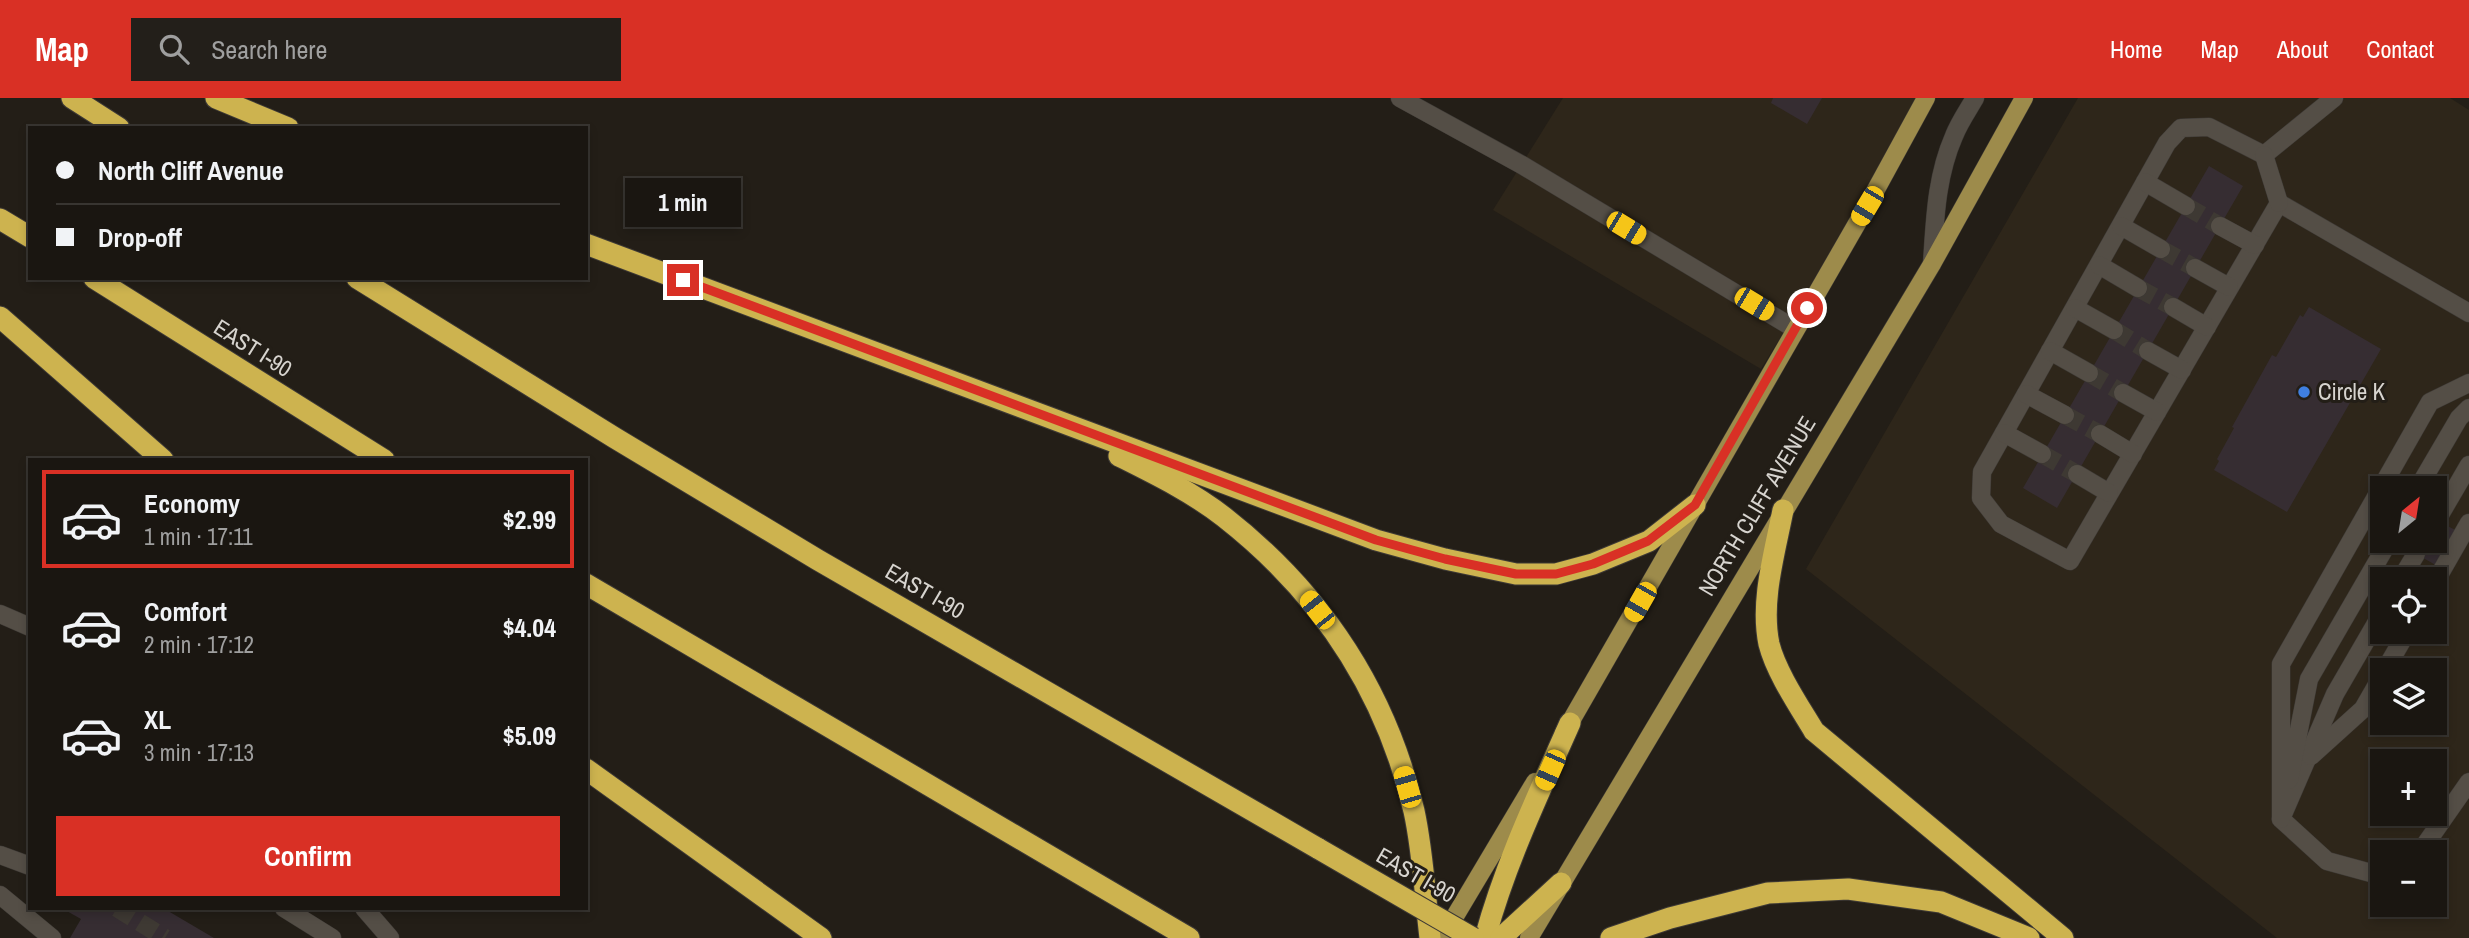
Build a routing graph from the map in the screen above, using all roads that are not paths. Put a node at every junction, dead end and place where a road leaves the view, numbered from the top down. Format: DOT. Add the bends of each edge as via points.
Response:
graph roads {
  1 [pos="72,98"];
  2 [pos="216,98"];
  3 [pos="1400,98"];
  4 [pos="1926,98"];
  5 [pos="1975,98"];
  6 [pos="2024,98"];
  7 [pos="2334,98"];
  8 [pos="116,126"];
  9 [pos="283,126"];
  10 [pos="2264,155"];
  11 [pos="2145,182"];
  12 [pos="2279,203"];
  13 [pos="2186,206"];
  14 [pos="0,219"];
  15 [pos="2121,226"];
  16 [pos="2220,226"];
  17 [pos="28,236"];
  18 [pos="588,245"];
  19 [pos="2255,245"];
  20 [pos="2161,249"];
  21 [pos="1932,264"];
  22 [pos="2099,265"];
  23 [pos="2195,268"];
  24 [pos="97,280"];
  25 [pos="359,280"];
  26 [pos="2229,287"];
  27 [pos="2138,288"];
  28 [pos="2074,307"];
  29 [pos="2173,307"];
  30 [pos="2469,313"];
  31 [pos="0,317"];
  32 [pos="2207,327"];
  33 [pos="1795,329"];
  34 [pos="2114,330"];
  35 [pos="2050,351"];
  36 [pos="2148,351"];
  37 [pos="2182,370"];
  38 [pos="2089,373"];
  39 [pos="2469,383"];
  40 [pos="2123,393"];
  41 [pos="2026,394"];
  42 [pos="1024,408"];
  43 [pos="2469,408"];
  44 [pos="2157,412"];
  45 [pos="2065,415"];
  46 [pos="2004,433"];
  47 [pos="2100,435"];
  48 [pos="2042,454"];
  49 [pos="2133,454"];
  50 [pos="161,458"];
  51 [pos="381,458"];
  52 [pos="2469,465"];
  53 [pos="2077,474"];
  54 [pos="2425,476"];
  55 [pos="2109,493"];
  56 [pos="2447,503"];
  57 [pos="1695,505"];
  58 [pos="1783,510"];
  59 [pos="2469,523"];
  60 [pos="2382,553"];
  61 [pos="2416,554"];
  62 [pos="2408,567"];
  63 [pos="2444,567"];
  64 [pos="588,585"];
  65 [pos="0,614"];
  66 [pos="28,626"];
  67 [pos="2370,634"];
  68 [pos="2370,697"];
  69 [pos="1570,723"];
  70 [pos="2306,761"];
  71 [pos="588,770"];
  72 [pos="2469,782"];
  73 [pos="2281,819"];
  74 [pos="2428,840"];
  75 [pos="0,855"];
  76 [pos="28,865"];
  77 [pos="2370,873"];
  78 [pos="738,877"];
  79 [pos="1561,883"];
  80 [pos="0,895"];
  81 [pos="287,910"];
  82 [pos="366,910"];
  83 [pos="52,938"];
  84 [pos="332,938"];
  85 [pos="390,938"];
  86 [pos="811,938"];
  87 [pos="821,938"];
  88 [pos="1189,938"];
  89 [pos="1430,938"];
  90 [pos="1442,938"];
  91 [pos="1473,938"];
  92 [pos="1485,938"];
  93 [pos="1501,938"];
  94 [pos="1530,938"];
  95 [pos="1611,938"];
  96 [pos="2029,938"];
  97 [pos="2063,938"];
  1 -- 8 [label="highway"];
  2 -- 9 [label="highway"];
  3 -- 33 [label="street" via="1522,165"];
  4 -- 33 [label="main road"];
  5 -- 21 [label="street" via="1954,134 1941,173"];
  6 -- 21 [label="main road, NORTH CLIFF AVENUE"];
  7 -- 10 [label="street"];
  10 -- 11 [label="street" via="2209,127 2181,128"];
  10 -- 12 [label="street"];
  11 -- 13 [label="street"];
  11 -- 15 [label="street"];
  12 -- 19 [label="street"];
  12 -- 30 [label="street"];
  14 -- 17 [label="highway"];
  15 -- 20 [label="street"];
  15 -- 22 [label="street"];
  16 -- 19 [label="street"];
  18 -- 42 [label="highway"];
  19 -- 26 [label="street"];
  21 -- 58 [label="main road, NORTH CLIFF AVENUE"];
  22 -- 27 [label="street"];
  22 -- 28 [label="street"];
  23 -- 26 [label="street"];
  24 -- 51 [label="highway, EAST I-90"];
  25 -- 91 [label="highway, EAST I-90, bridge" via="818,560"];
  26 -- 32 [label="street"];
  28 -- 34 [label="street"];
  28 -- 35 [label="street"];
  29 -- 32 [label="street"];
  31 -- 50 [label="highway"];
  32 -- 37 [label="street"];
  33 -- 57 [label="main road"];
  35 -- 38 [label="street"];
  35 -- 41 [label="street"];
  36 -- 37 [label="street"];
  37 -- 44 [label="street"];
  39 -- 73 [label="street" via="2430,402 2281,664"];
  40 -- 44 [label="street"];
  41 -- 45 [label="street"];
  41 -- 46 [label="street"];
  42 -- 57 [label="highway" via="1376,540 1516,574 1556,574 1593,564 1648,541"];
  42 -- 89 [label="highway" via="1177,485 1224,517 1267,554 1333,630 1381,710 1399,761 1414,813"];
  43 -- 54 [label="street"];
  44 -- 49 [label="street"];
  46 -- 48 [label="street"];
  46 -- 55 [label="street" via="1982,472 1981,498 2001,524 2070,561"];
  47 -- 49 [label="street"];
  49 -- 55 [label="street"];
  52 -- 56 [label="street"];
  53 -- 55 [label="street"];
  57 -- 69 [label="main road"];
  58 -- 79 [label="main road, NORTH CLIFF AVENUE"];
  58 -- 97 [label="highway" via="1766,592 1769,644 1788,689 1814,731"];
  59 -- 63 [label="street"];
  60 -- 73 [label="street" via="2309,679"];
  61 -- 62 [label="street"];
  64 -- 88 [label="highway"];
  65 -- 66 [label="street"];
  67 -- 70 [label="street" via="2335,694"];
  68 -- 70 [label="street" via="2363,709"];
  69 -- 90 [label="main road"];
  69 -- 92 [label="highway" via="1529,817"];
  70 -- 73 [label="street"];
  71 -- 78 [label="highway"];
  72 -- 74 [label="street"];
  73 -- 77 [label="street" via="2328,861"];
  75 -- 76 [label="street"];
  78 -- 86 [label="highway"];
  78 -- 87 [label="highway"];
  79 -- 93 [label="highway"];
  79 -- 94 [label="main road, NORTH CLIFF AVENUE"];
  80 -- 83 [label="street"];
  81 -- 84 [label="street"];
  82 -- 85 [label="street"];
  95 -- 96 [label="highway" via="1768,893 1848,889 1941,902"];
}
